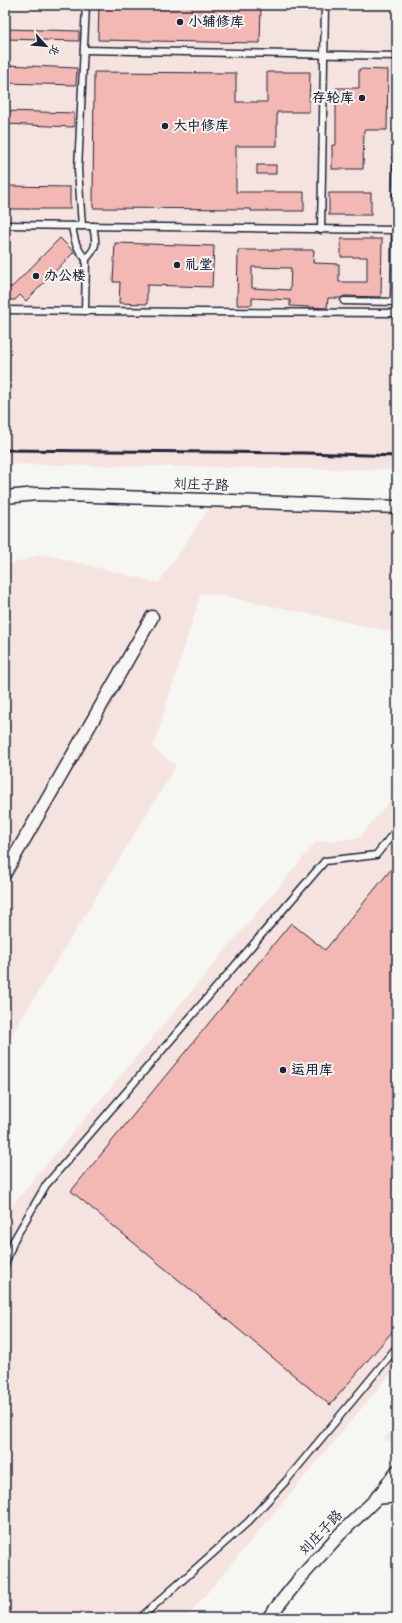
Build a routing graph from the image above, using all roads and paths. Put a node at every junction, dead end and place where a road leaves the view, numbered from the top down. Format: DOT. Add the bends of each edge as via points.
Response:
graph roads {
  1 [pos="86,5"];
  2 [pos="324,5"];
  3 [pos="84,50"];
  4 [pos="323,55"];
  5 [pos="397,56"];
  6 [pos="397,146"];
  7 [pos="5,225"];
  8 [pos="72,226"];
  9 [pos="82,226"];
  10 [pos="93,226"];
  11 [pos="320,230"];
  12 [pos="395,230"];
  13 [pos="86,259"];
  14 [pos="344,301"];
  15 [pos="395,302"];
  16 [pos="5,310"];
  17 [pos="85,311"];
  18 [pos="397,313"];
  19 [pos="5,497"];
  20 [pos="397,507"];
  21 [pos="152,617"];
  22 [pos="397,829"];
  23 [pos="5,873"];
  24 [pos="5,1265"];
  25 [pos="397,1347"];
  26 [pos="397,1471"];
  27 [pos="397,1495"];
  28 [pos="380,1496"];
  29 [pos="140,1618"];
  30 [pos="268,1618"];
  1 -- 3 [label="lane"];
  2 -- 4 [label="lane"];
  3 -- 4 [label="lane"];
  3 -- 9 [label="lane" via="78,169"];
  4 -- 5 [label="lane"];
  4 -- 11 [label="lane"];
  6 -- 12 [label="lane"];
  7 -- 8 [label="lane"];
  8 -- 9 [label="lane"];
  8 -- 13 [label="lane" via="74,242"];
  9 -- 10 [label="lane"];
  10 -- 11 [label="lane"];
  10 -- 13 [label="lane" via="97,244"];
  11 -- 12 [label="lane"];
  12 -- 15 [label="lane"];
  13 -- 17 [label="lane"];
  14 -- 15 [label="lane"];
  16 -- 17 [label="lane"];
  17 -- 18 [label="lane"];
  19 -- 20 [label="street, 刘庄子路" via="37,494"];
  21 -- 23 [label="street"];
  22 -- 24 [label="lane" via="376,855 325,861 46,1185 14,1240"];
  25 -- 29 [label="lane" via="286,1481 248,1522"];
  26 -- 28 [label="street, 刘庄子路"];
  27 -- 28 [label="street"];
  28 -- 30 [label="street, 刘庄子路" via="339,1535"];
}
